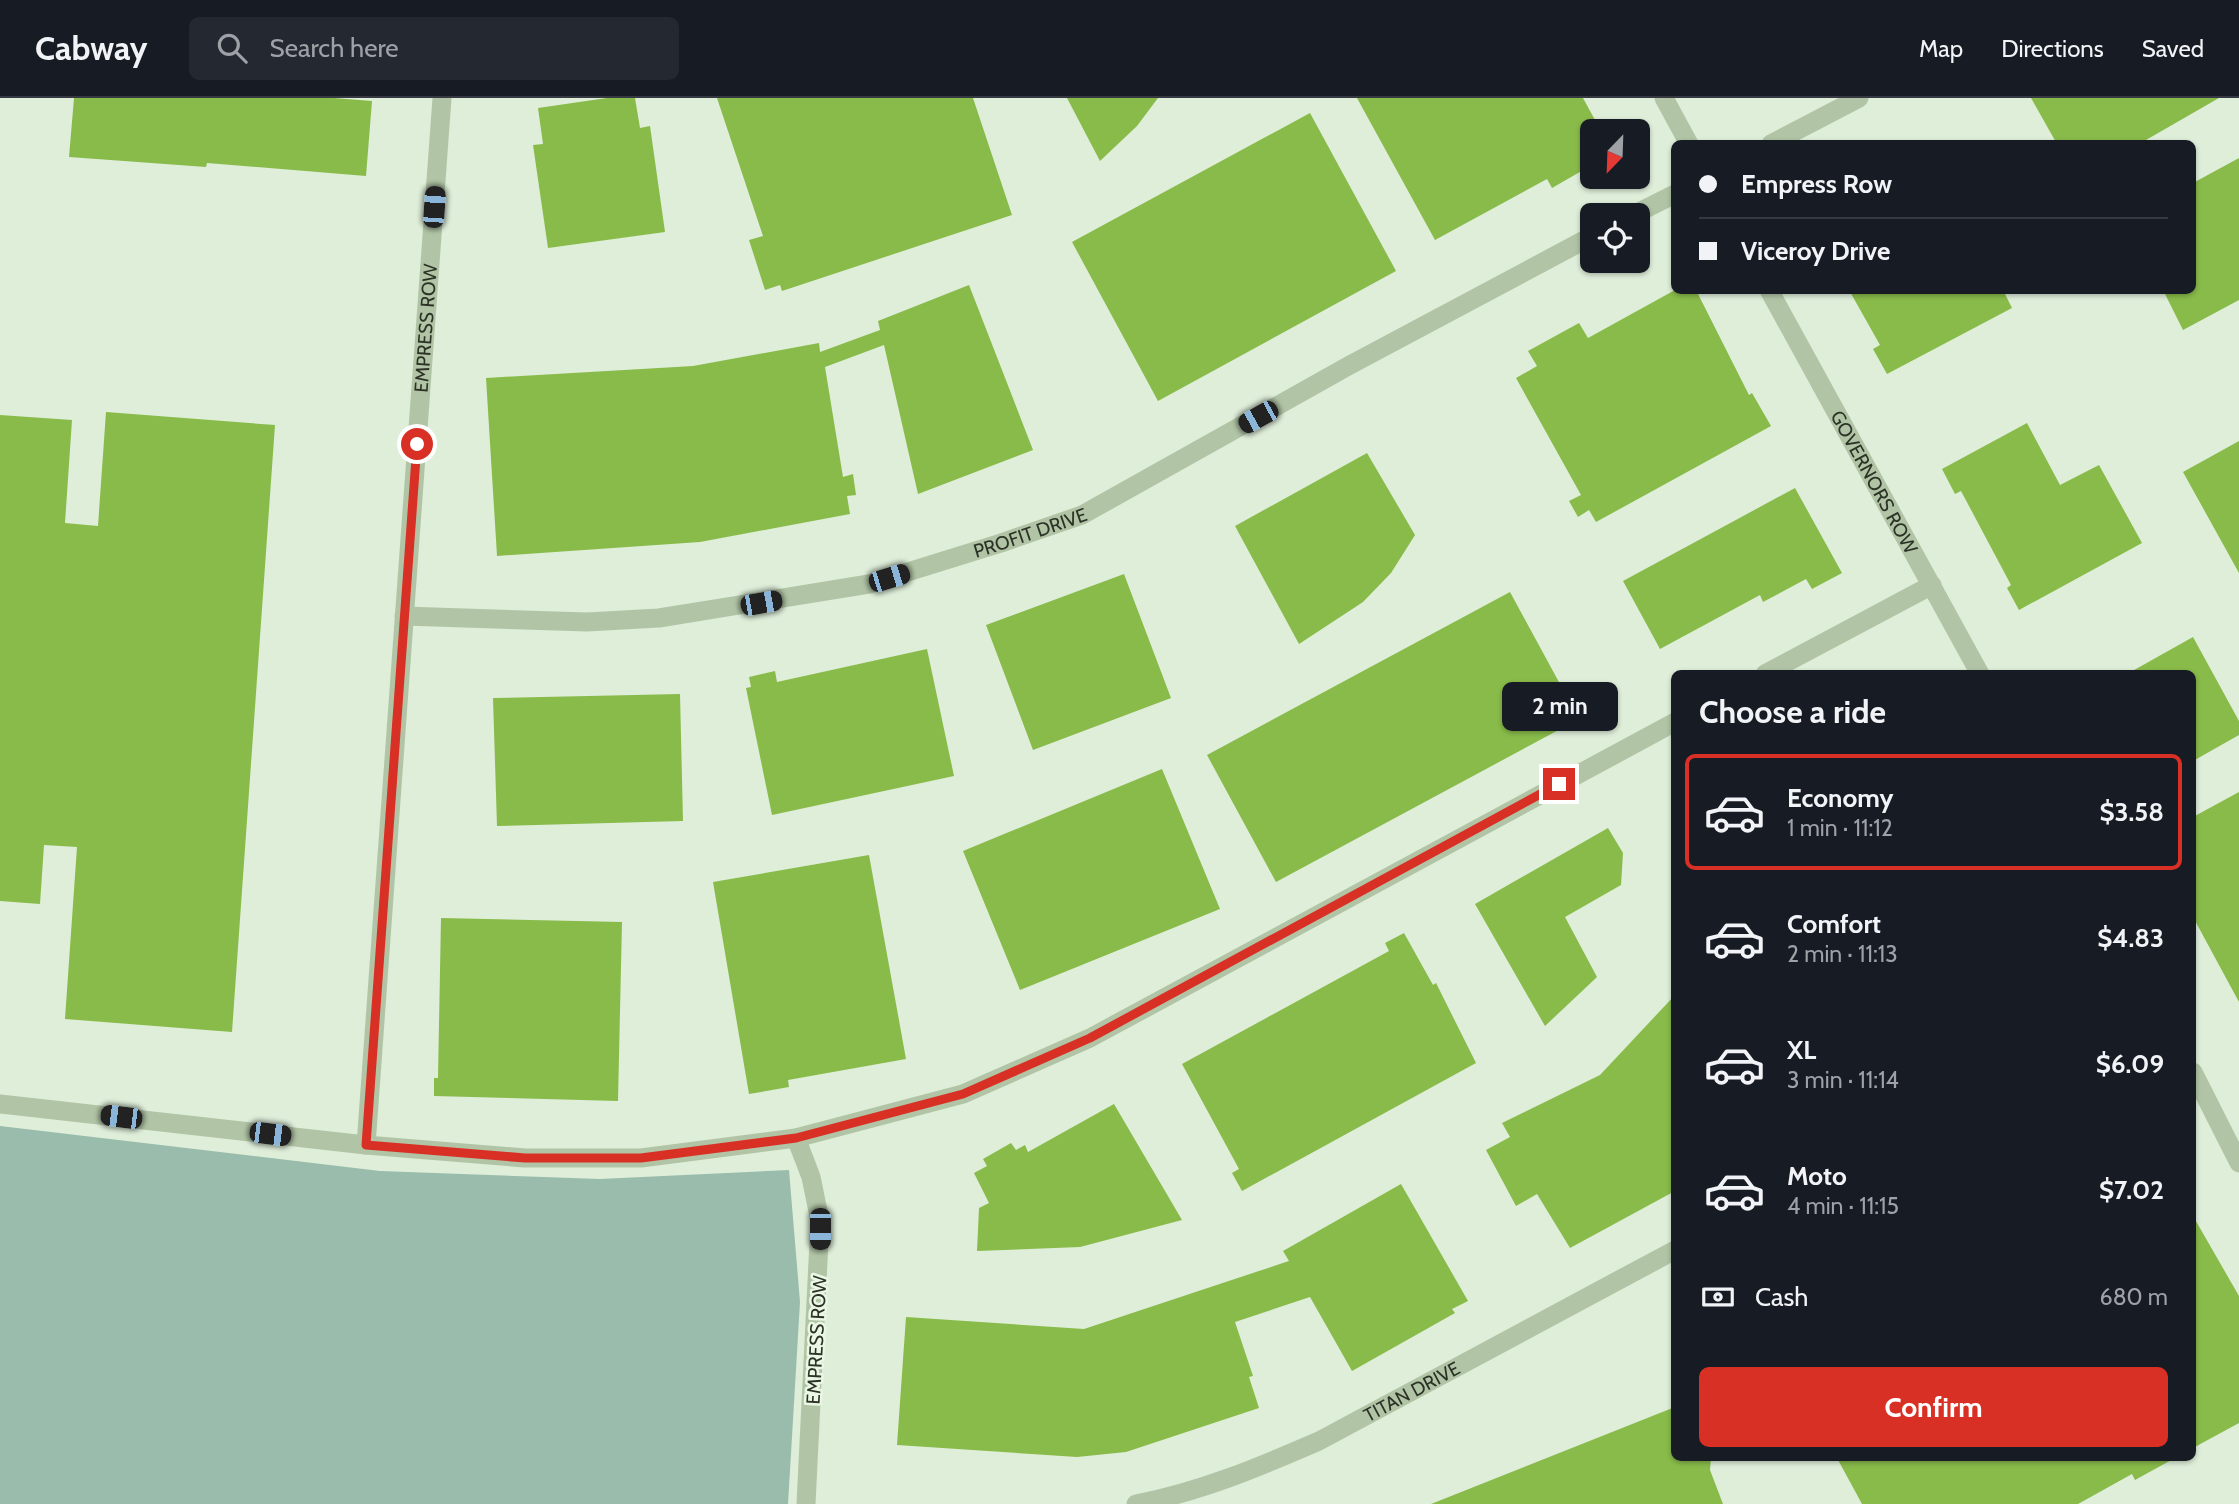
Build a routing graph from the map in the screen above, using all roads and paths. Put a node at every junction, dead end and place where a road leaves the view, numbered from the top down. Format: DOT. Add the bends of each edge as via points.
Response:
graph roads {
  1 [pos="442,98"];
  2 [pos="1664,98"];
  3 [pos="1859,98"];
  4 [pos="1687,140"];
  5 [pos="1779,140"];
  6 [pos="1671,196"];
  7 [pos="1650,206"];
  8 [pos="1580,242"];
  9 [pos="1771,294"];
  10 [pos="1932,586"];
  11 [pos="404,617"];
  12 [pos="1773,670"];
  13 [pos="1978,670"];
  14 [pos="1671,724"];
  15 [pos="2196,1078"];
  16 [pos="0,1104"];
  17 [pos="796,1138"];
  18 [pos="366,1145"];
  19 [pos="2239,1163"];
  20 [pos="1671,1252"];
  21 [pos="807,1504"];
  22 [pos="1136,1504"];
  1 -- 11 [label="street, EMPRESS ROW"];
  2 -- 4 [label="street"];
  3 -- 5 [label="street"];
  6 -- 7 [label="street"];
  8 -- 11 [label="street, PROFIT DRIVE" via="1082,515 1001,543 869,584 659,618 587,622"];
  9 -- 10 [label="street, GOVERNORS ROW"];
  10 -- 12 [label="street"];
  10 -- 13 [label="street, GOVERNORS ROW"];
  11 -- 18 [label="street, EMPRESS ROW"];
  14 -- 17 [label="street" via="1090,1038 963,1094"];
  15 -- 19 [label="street"];
  16 -- 18 [label="street"];
  17 -- 18 [label="street" via="641,1158 525,1158"];
  17 -- 21 [label="street, EMPRESS ROW" via="811,1177 820,1221"];
  20 -- 22 [label="street, TITAN DRIVE" via="1319,1441 1180,1496"];
}
